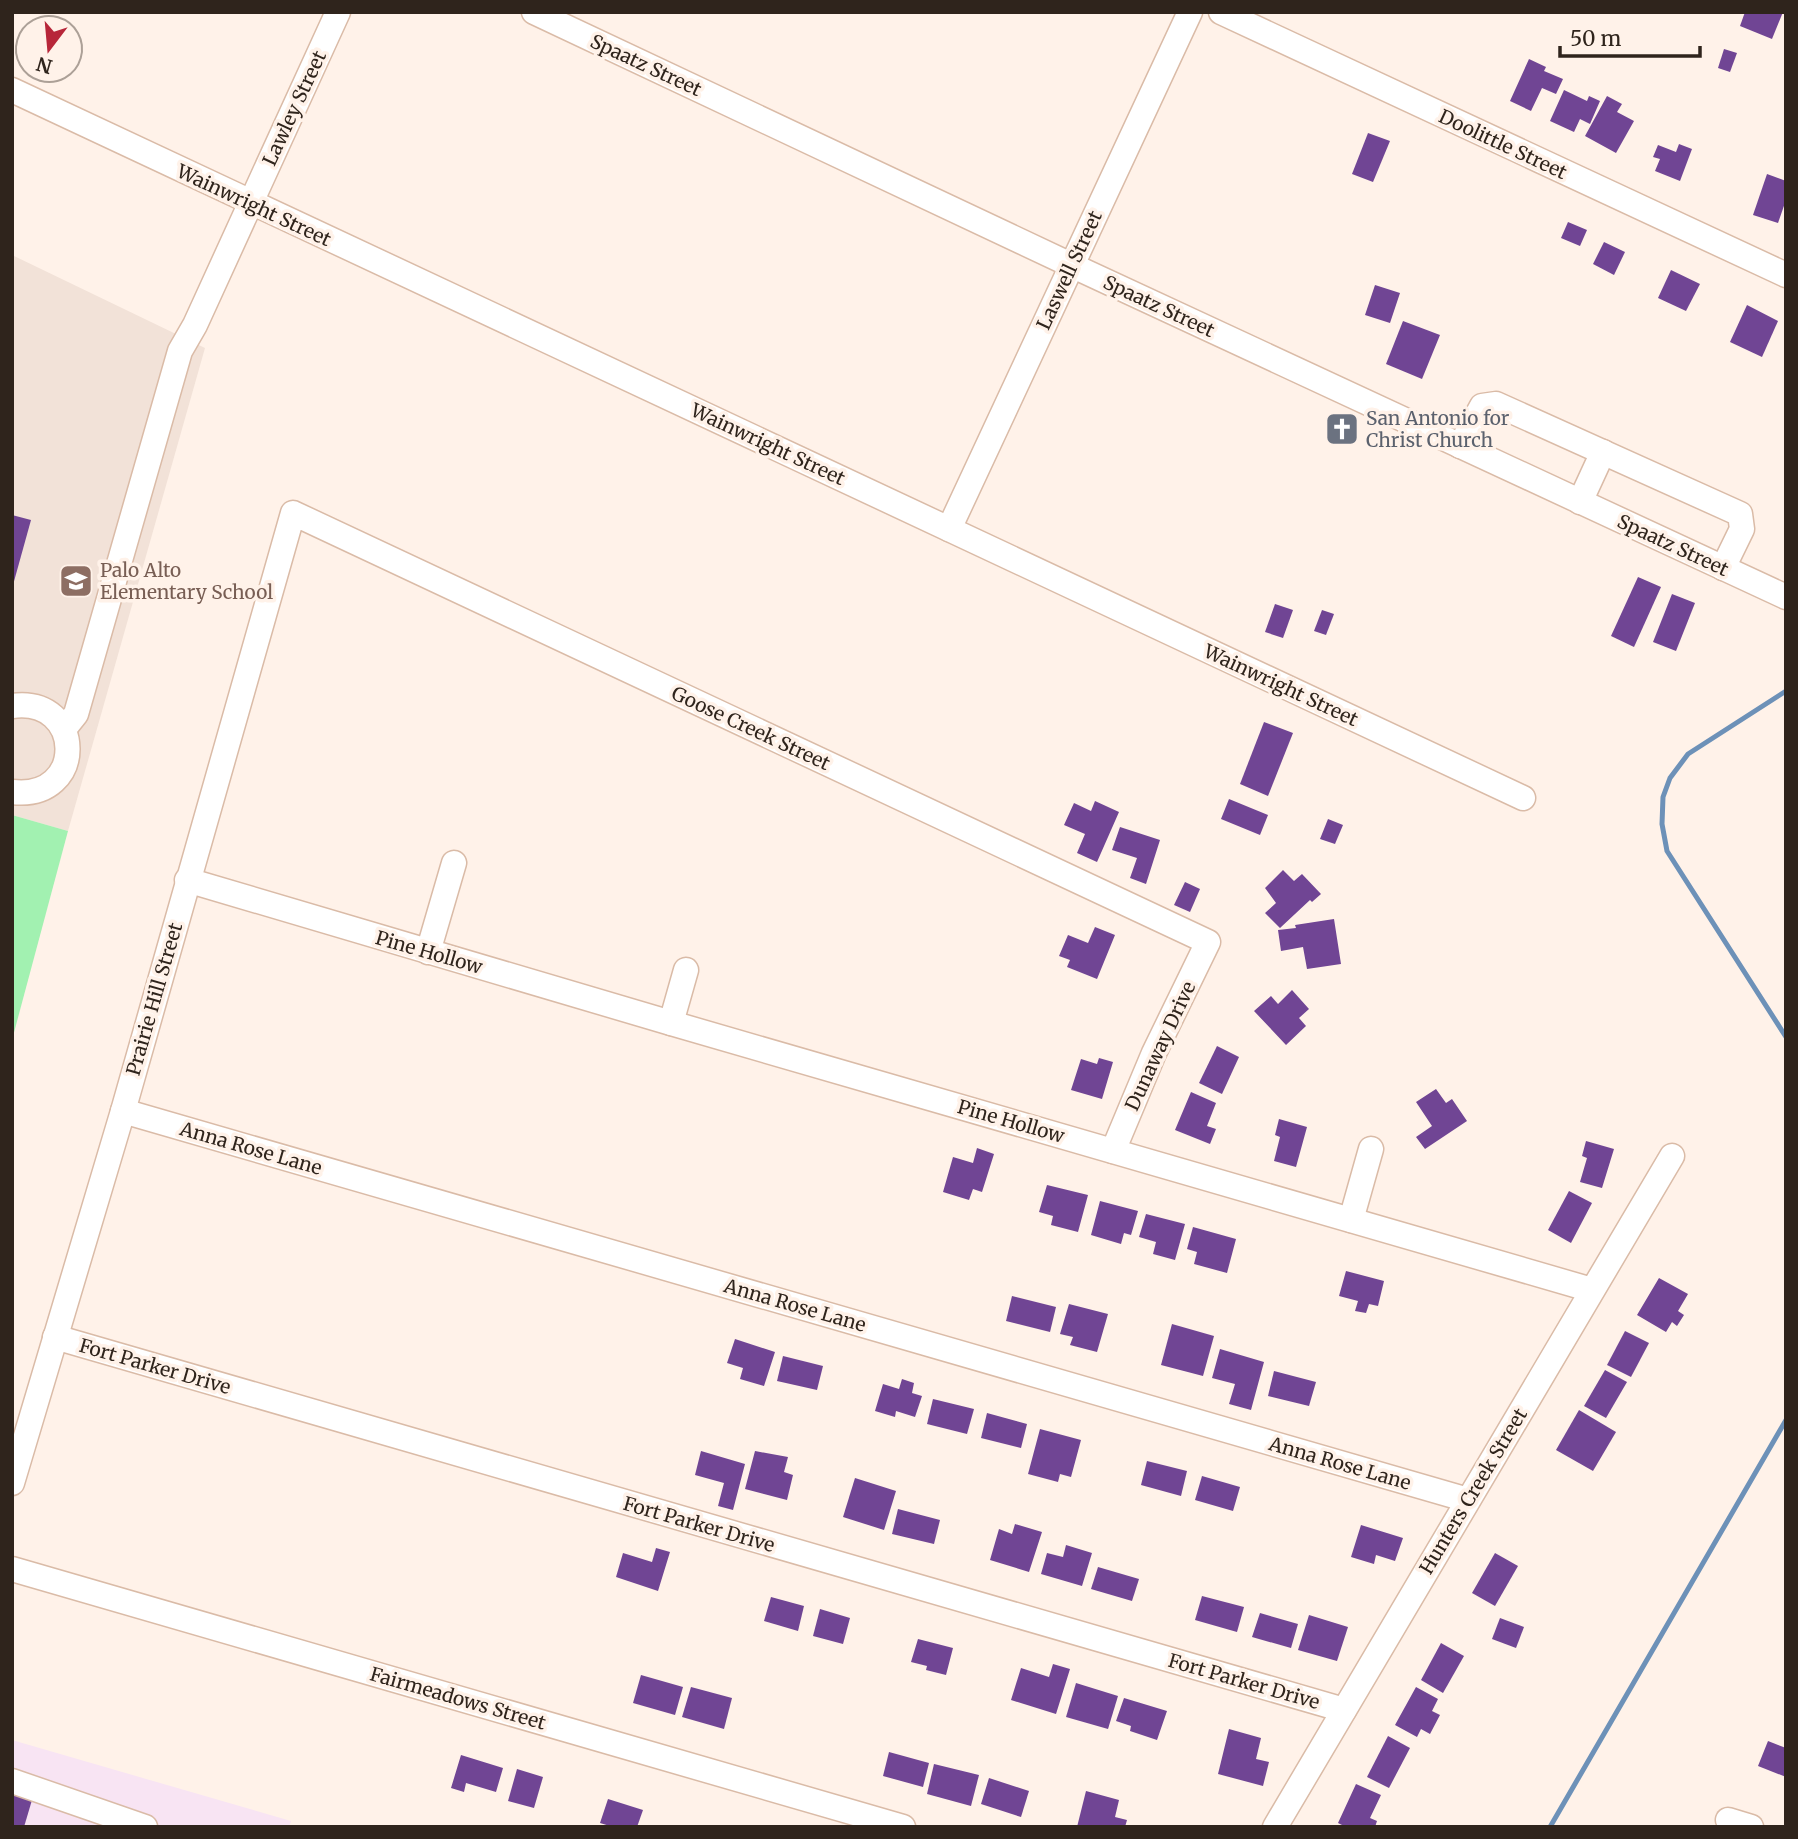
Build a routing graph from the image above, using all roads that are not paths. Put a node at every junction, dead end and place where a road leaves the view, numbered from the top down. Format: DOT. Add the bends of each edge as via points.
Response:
graph roads {
  1 [pos="338,12"];
  2 [pos="534,12"];
  3 [pos="1190,12"];
  4 [pos="1221,12"];
  5 [pos="12,90"];
  6 [pos="249,203"];
  7 [pos="1071,265"];
  8 [pos="1786,275"];
  9 [pos="1460,446"];
  10 [pos="1603,452"];
  11 [pos="1580,502"];
  12 [pos="293,513"];
  13 [pos="949,529"];
  14 [pos="1723,568"];
  15 [pos="1786,597"];
  16 [pos="12,706"];
  17 [pos="64,729"];
  18 [pos="12,792"];
  19 [pos="1523,798"];
  20 [pos="454,863"];
  21 [pos="187,880"];
  22 [pos="1208,942"];
  23 [pos="428,952"];
  24 [pos="686,970"];
  25 [pos="671,1023"];
  26 [pos="123,1111"];
  27 [pos="1371,1149"];
  28 [pos="1113,1151"];
  29 [pos="1672,1156"];
  30 [pos="1351,1220"];
  31 [pos="1592,1290"];
  32 [pos="55,1337"];
  33 [pos="12,1483"];
  34 [pos="1468,1500"];
  35 [pos="12,1569"];
  36 [pos="1344,1710"];
  37 [pos="12,1782"];
  38 [pos="145,1827"];
  39 [pos="903,1827"];
  40 [pos="1275,1827"];
  1 -- 6 [label="street, Lawley Street"];
  2 -- 7 [label="street, Spaatz Street"];
  3 -- 7 [label="street, Laswell Street"];
  4 -- 8 [label="street, Doolittle Street"];
  5 -- 6 [label="street, Wainwright Street"];
  6 -- 13 [label="street, Wainwright Street"];
  6 -- 17 [label="street, Lawley Street" via="180,351 76,715"];
  7 -- 9 [label="street, Spaatz Street"];
  7 -- 13 [label="street, Laswell Street"];
  9 -- 10 [label="street" via="1482,406 1496,404"];
  9 -- 11 [label="street, Spaatz Street"];
  10 -- 11 [label="street"];
  10 -- 14 [label="street" via="1740,514 1742,529"];
  11 -- 14 [label="street, Spaatz Street"];
  12 -- 21 [label="street, Prairie Hill Street"];
  12 -- 22 [label="street, Goose Creek Street"];
  13 -- 19 [label="street, Wainwright Street"];
  14 -- 15 [label="street, Spaatz Street"];
  16 -- 17 [label="street" via="43,708"];
  17 -- 18 [label="street" via="67,758 53,783 40,791"];
  20 -- 23 [label="street"];
  21 -- 23 [label="street, Pine Hollow"];
  21 -- 26 [label="street, Prairie Hill Street"];
  22 -- 28 [label="street, Dunaway Drive"];
  23 -- 25 [label="street, Pine Hollow"];
  24 -- 25 [label="street"];
  25 -- 28 [label="street, Pine Hollow"];
  26 -- 32 [label="street, Prairie Hill Street"];
  26 -- 34 [label="street, Anna Rose Lane"];
  27 -- 30 [label="street"];
  28 -- 30 [label="street, Pine Hollow"];
  29 -- 31 [label="street, Hunters Creek Street"];
  30 -- 31 [label="street, Pine Hollow"];
  31 -- 34 [label="street, Hunters Creek Street"];
  32 -- 33 [label="street, Prairie Hill Street"];
  32 -- 36 [label="street, Fort Parker Drive"];
  34 -- 36 [label="street, Hunters Creek Street"];
  35 -- 39 [label="street, Fairmeadows Street"];
  36 -- 40 [label="street, Hunters Creek Street"];
  37 -- 38 [label="street"];
}
